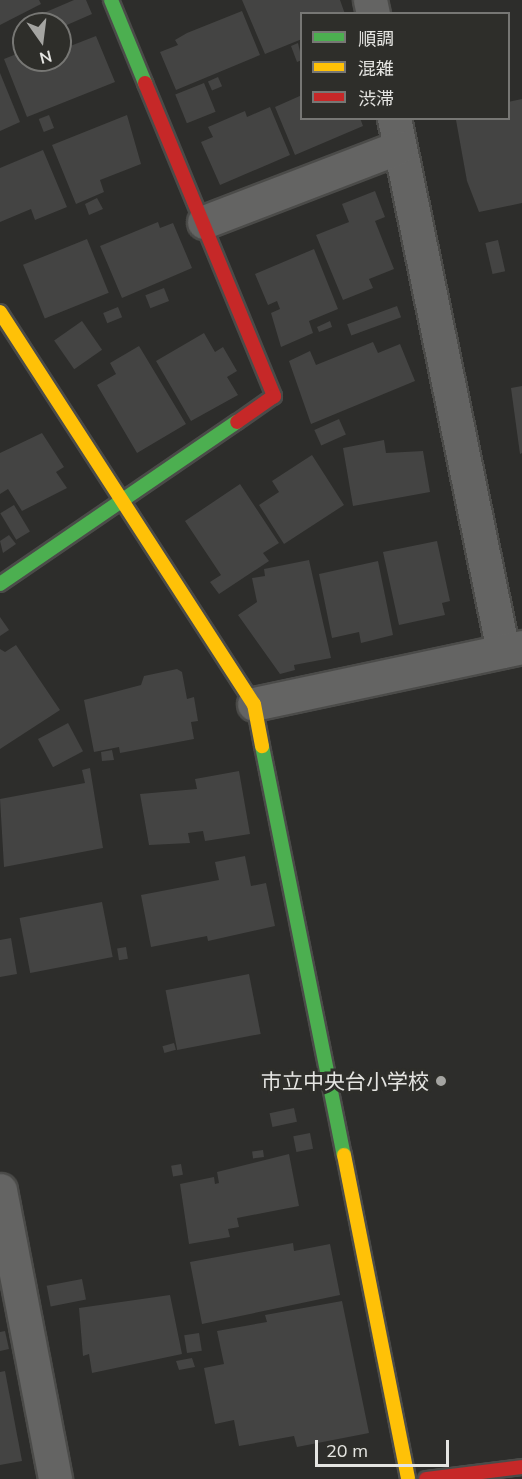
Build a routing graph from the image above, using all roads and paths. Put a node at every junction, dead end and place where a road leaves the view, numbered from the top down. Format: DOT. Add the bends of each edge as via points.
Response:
graph roads {
  1 [pos="111,0"];
  2 [pos="397,133"];
  3 [pos="204,222"];
  4 [pos="0,312"];
  5 [pos="123,500"];
  6 [pos="0,584"];
  7 [pos="513,649"];
  8 [pos="254,704"];
  9 [pos="0,1190"];
  10 [pos="522,1467"];
  11 [pos="56,1479"];
  12 [pos="408,1479"];
  13 [pos="426,1479"];
  1 -- 3 [label="street"];
  2 -- 3 [label="street"];
  2 -- 7 [label="street"];
  3 -- 5 [label="street" via="274,396"];
  4 -- 5 [label="street"];
  5 -- 6 [label="street"];
  5 -- 8 [label="street"];
  7 -- 8 [label="street"];
  8 -- 12 [label="street"];
  9 -- 11 [label="street"];
  10 -- 13 [label="street"];
}
